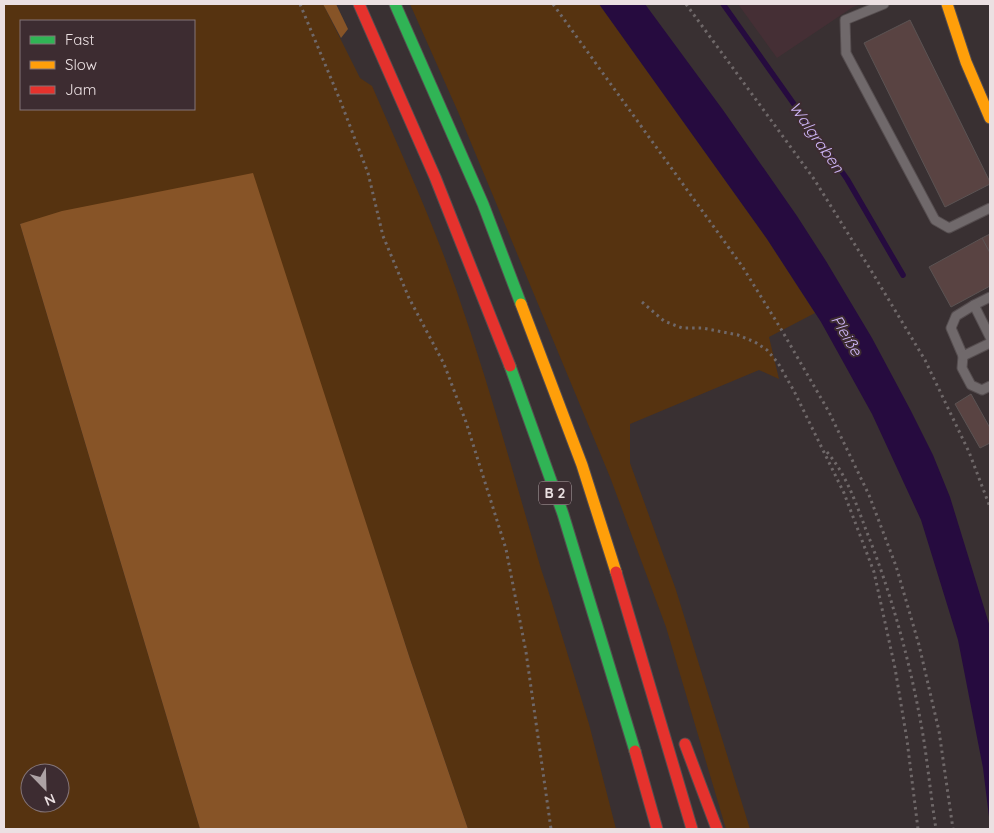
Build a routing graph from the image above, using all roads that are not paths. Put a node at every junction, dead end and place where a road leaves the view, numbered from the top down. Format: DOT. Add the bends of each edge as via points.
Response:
graph roads {
  1 [pos="359,4"];
  2 [pos="395,4"];
  3 [pos="884,4"];
  4 [pos="947,4"];
  5 [pos="990,118"];
  6 [pos="990,208"];
  7 [pos="990,297"];
  8 [pos="974,305"];
  9 [pos="990,338"];
  10 [pos="990,343"];
  11 [pos="963,356"];
  12 [pos="990,386"];
  13 [pos="629,611"];
  14 [pos="663,691"];
  15 [pos="619,694"];
  16 [pos="682,736"];
  17 [pos="632,786"];
  18 [pos="657,829"];
  19 [pos="692,829"];
  20 [pos="717,829"];
  1 -- 15 [label="main road, B 2" via="483,295 548,470"];
  2 -- 13 [label="main road, B 2" via="500,249 582,464"];
  3 -- 6 [label="lane" via="845,20 846,53 935,220 949,228"];
  4 -- 5 [label="main road" via="958,41 981,85"];
  7 -- 8 [label="lane"];
  8 -- 9 [label="lane"];
  8 -- 11 [label="lane" via="956,316 951,328"];
  10 -- 11 [label="lane"];
  11 -- 12 [label="lane" via="962,368 971,385 982,390"];
  13 -- 14 [label="main road"];
  13 -- 19 [label="main road, B 2"];
  15 -- 17 [label="main road"];
  15 -- 18 [label="main road, B 2"];
  16 -- 20 [label="main road"];
}
